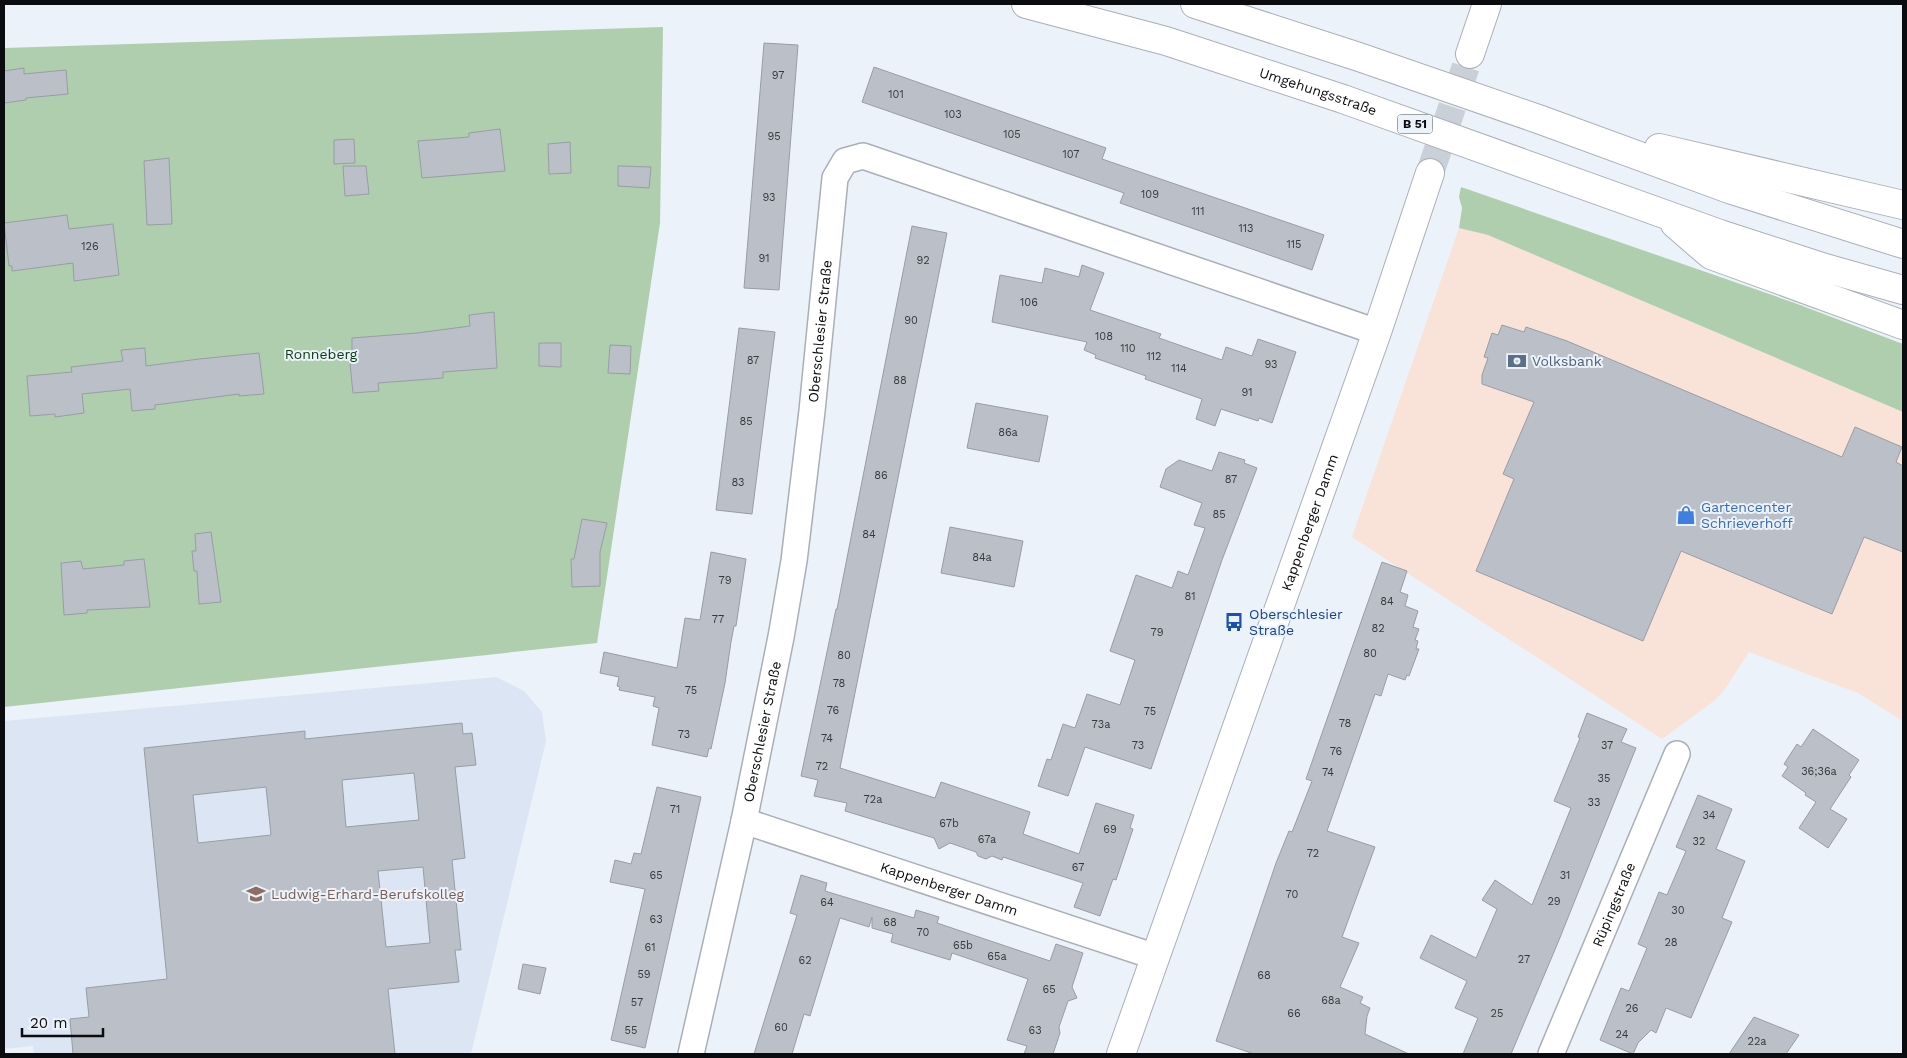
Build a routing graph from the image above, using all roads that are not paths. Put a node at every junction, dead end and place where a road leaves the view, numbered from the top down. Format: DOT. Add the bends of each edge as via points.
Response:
graph roads {
  1 [pos="1026,4"];
  2 [pos="1196,4"];
  3 [pos="1487,4"];
  4 [pos="1470,54"];
  5 [pos="1541,120"];
  6 [pos="1430,173"];
  7 [pos="1903,204"];
  8 [pos="1663,214"];
  9 [pos="1903,244"];
  10 [pos="1903,290"];
  11 [pos="1903,325"];
  12 [pos="1377,332"];
  13 [pos="1677,754"];
  14 [pos="744,820"];
  15 [pos="1156,957"];
  16 [pos="690,1054"];
  17 [pos="1121,1054"];
  18 [pos="1551,1054"];
  1 -- 8 [label="main road, Umgehungsstraße / B 51" via="1166,41 1343,98"];
  2 -- 5 [label="main road"];
  3 -- 4 [label="main road"];
  5 -- 7 [label="main road"];
  5 -- 9 [label="main road" via="1732,190"];
  6 -- 12 [label="main road, Kappenberger Damm"];
  8 -- 10 [label="main road, B 51" via="1825,268"];
  8 -- 11 [label="main road" via="1712,255"];
  12 -- 14 [label="street, Oberschlesier Straße" via="863,156 844,161 835,178 794,560 782,637"];
  12 -- 15 [label="main road, Kappenberger Damm"];
  13 -- 18 [label="street, Rüpingstraße"];
  14 -- 15 [label="street, Kappenberger Damm"];
  14 -- 16 [label="street, Oberschlesier Straße"];
  15 -- 17 [label="main road, Kappenberger Damm"];
}
